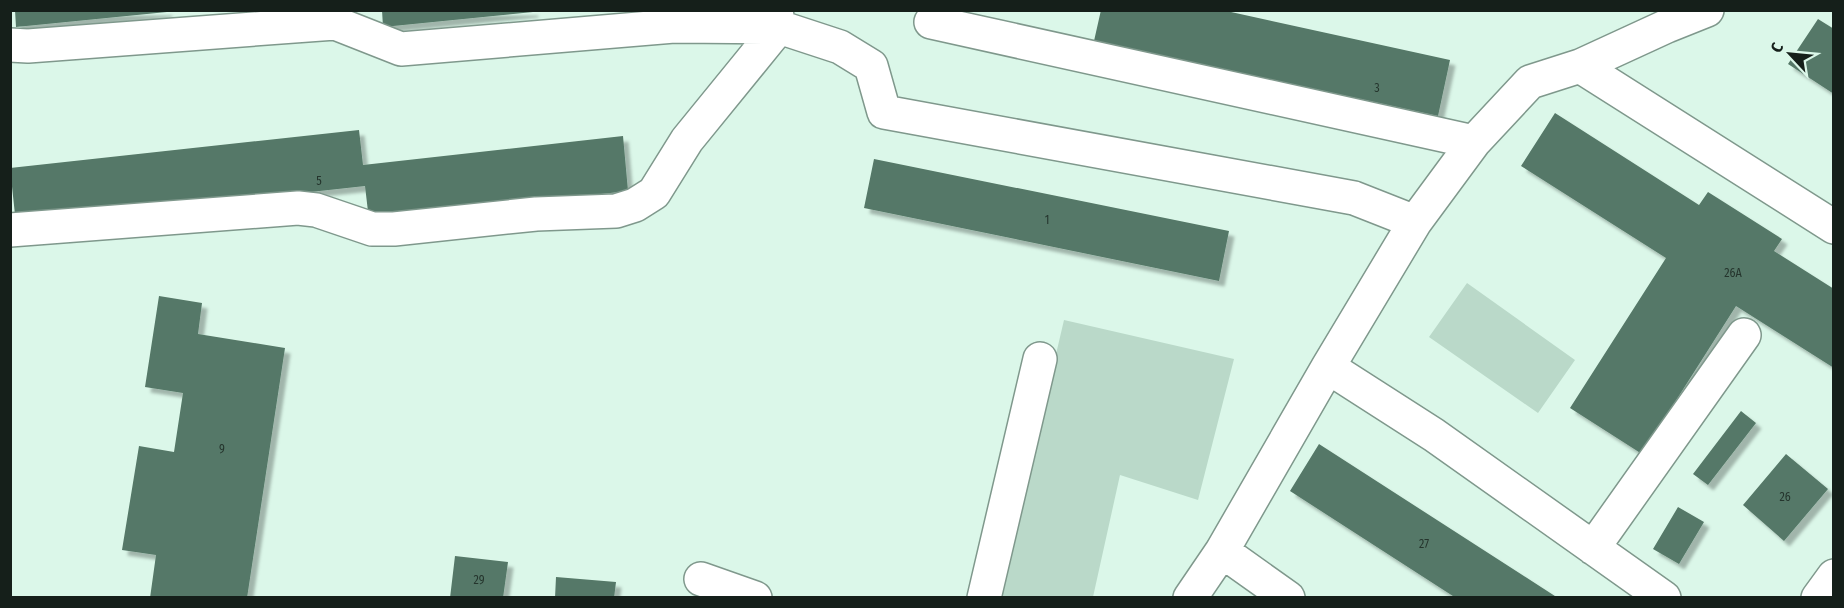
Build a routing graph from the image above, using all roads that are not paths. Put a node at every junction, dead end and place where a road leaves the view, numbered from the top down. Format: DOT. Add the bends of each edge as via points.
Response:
graph roads {
  1 [pos="1707,10"];
  2 [pos="778,19"];
  3 [pos="931,22"];
  4 [pos="10,45"];
  5 [pos="1580,66"];
  6 [pos="1474,142"];
  7 [pos="1415,222"];
  8 [pos="1833,227"];
  9 [pos="10,230"];
  10 [pos="1744,335"];
  11 [pos="1040,359"];
  12 [pos="1328,367"];
  13 [pos="1593,548"];
  14 [pos="1222,551"];
  15 [pos="1833,576"];
  16 [pos="701,579"];
  17 [pos="755,597"];
  18 [pos="984,597"];
  19 [pos="1190,597"];
  20 [pos="1288,597"];
  21 [pos="1664,597"];
  22 [pos="1818,597"];
  1 -- 5 [label="street"];
  2 -- 4 [label="street" via="401,49 335,22"];
  2 -- 7 [label="street" via="871,66 884,112 1354,198"];
  2 -- 9 [label="street" via="687,140 654,193 615,211 372,229 298,208"];
  3 -- 6 [label="street"];
  5 -- 6 [label="street" via="1530,82"];
  5 -- 8 [label="street"];
  6 -- 7 [label="street"];
  7 -- 12 [label="street"];
  10 -- 13 [label="street"];
  11 -- 18 [label="street"];
  12 -- 13 [label="street" via="1434,435"];
  12 -- 14 [label="street"];
  13 -- 21 [label="street"];
  14 -- 19 [label="street"];
  14 -- 20 [label="street"];
  15 -- 22 [label="street"];
  16 -- 17 [label="street"];
}
